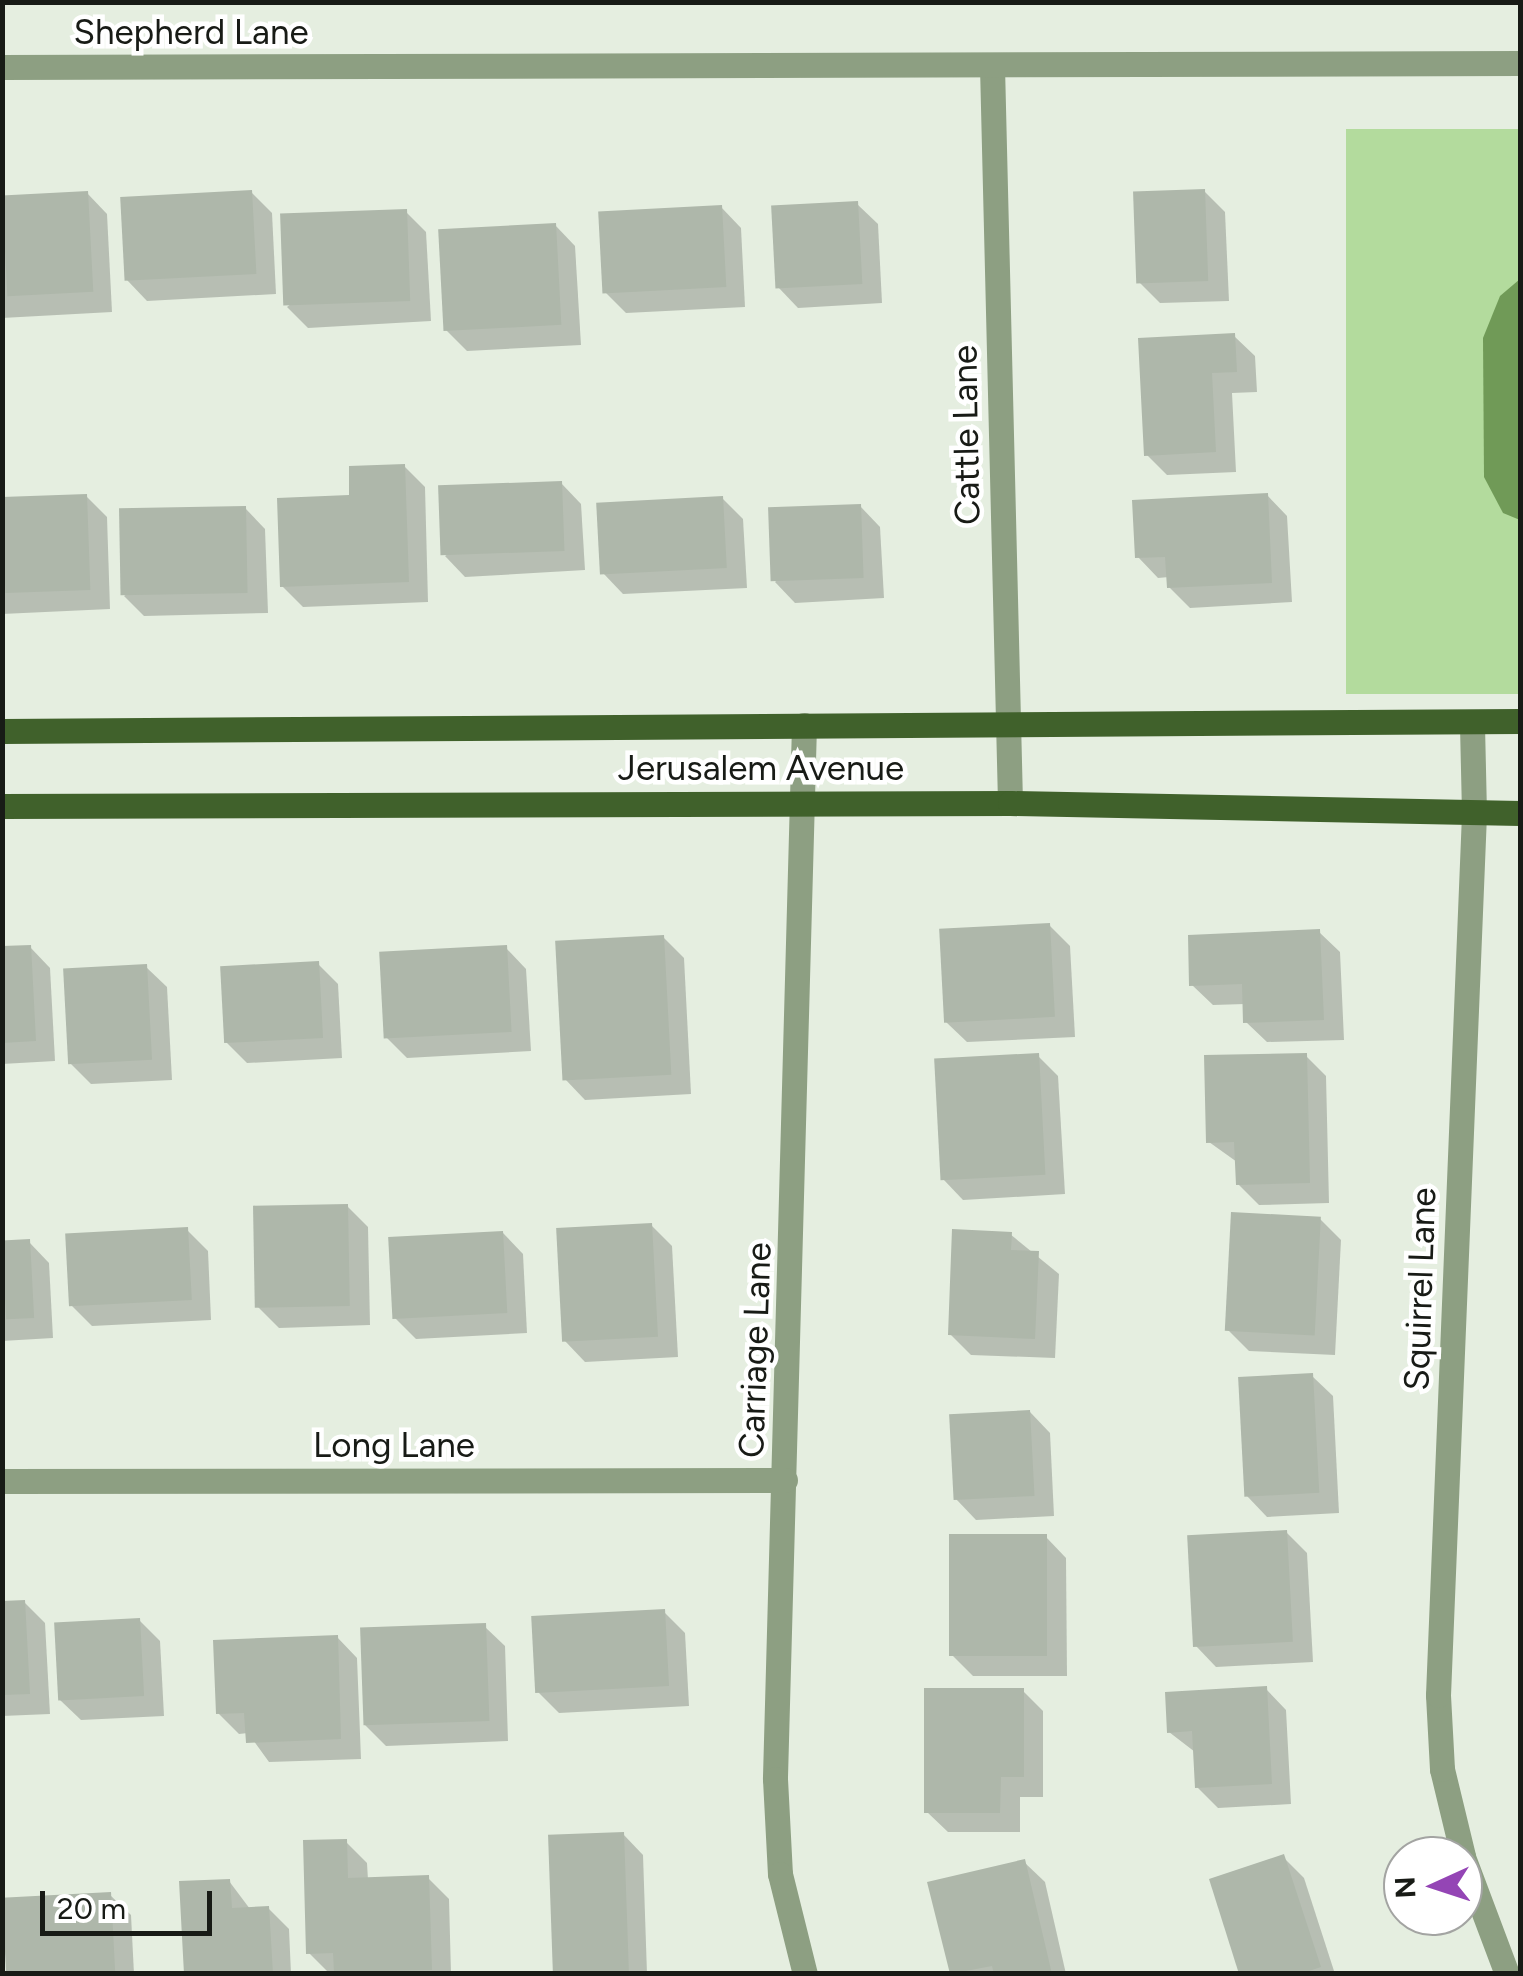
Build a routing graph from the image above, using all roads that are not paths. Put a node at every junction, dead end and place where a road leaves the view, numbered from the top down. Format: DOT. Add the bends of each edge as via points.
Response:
graph roads {
  1 [pos="1520,62"];
  2 [pos="992,66"];
  3 [pos="2,67"];
  4 [pos="1520,721"];
  5 [pos="1472,722"];
  6 [pos="1008,723"];
  7 [pos="804,725"];
  8 [pos="2,731"];
  9 [pos="806,803"];
  10 [pos="1010,803"];
  11 [pos="2,806"];
  12 [pos="1474,812"];
  13 [pos="1520,812"];
  14 [pos="786,1480"];
  15 [pos="2,1481"];
  16 [pos="1458,1836"];
  17 [pos="1483,1910"];
  18 [pos="805,1974"];
  19 [pos="1507,1974"];
  1 -- 2 [label="street, Shepherd Lane"];
  2 -- 3 [label="street, Shepherd Lane"];
  2 -- 6 [label="street, Cattle Lane"];
  4 -- 5 [label="main road, Jerusalem Avenue"];
  5 -- 6 [label="main road, Jerusalem Avenue"];
  5 -- 12 [label="street, Squirrel Lane"];
  6 -- 7 [label="main road, Jerusalem Avenue"];
  6 -- 10 [label="street, Cattle Lane"];
  7 -- 8 [label="main road, Jerusalem Avenue"];
  7 -- 9 [label="street, Carriage Lane"];
  9 -- 10 [label="main road, Jerusalem Avenue"];
  9 -- 11 [label="main road, Jerusalem Avenue"];
  9 -- 14 [label="street, Carriage Lane" via="790,1413 780,1438"];
  10 -- 12 [label="main road, Jerusalem Avenue"];
  12 -- 13 [label="main road, Jerusalem Avenue"];
  12 -- 16 [label="street, Squirrel Lane" via="1438,1695 1442,1769"];
  14 -- 15 [label="street, Long Lane"];
  14 -- 18 [label="street, Carriage Lane" via="775,1779 780,1874"];
  17 -- 19 [label="street, Squirrel Lane"];
}
